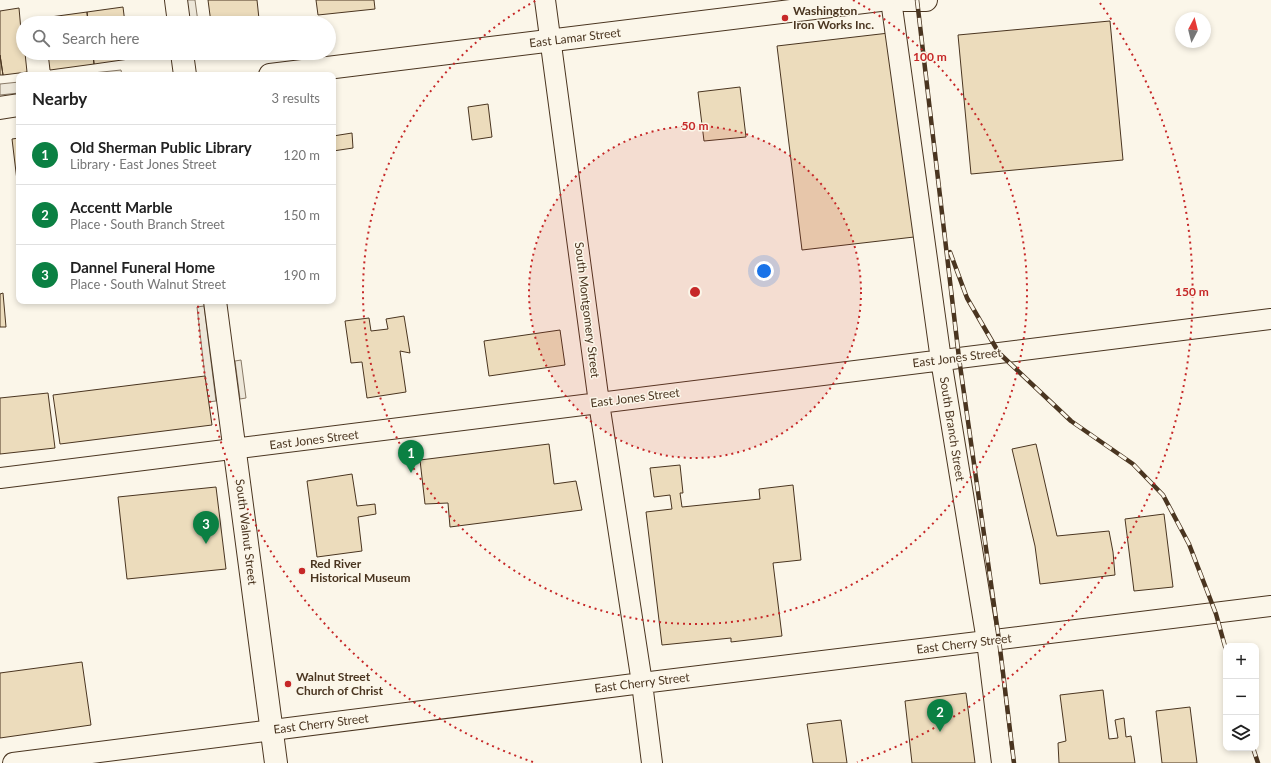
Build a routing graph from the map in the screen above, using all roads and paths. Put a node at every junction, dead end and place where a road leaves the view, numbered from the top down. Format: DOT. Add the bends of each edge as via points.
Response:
graph roads {
  1 [pos="176,0"];
  2 [pos="545,0"];
  3 [pos="880,0"];
  4 [pos="890,0"];
  5 [pos="904,0"];
  6 [pos="926,0"];
  7 [pos="178,16"];
  8 [pos="550,41"];
  9 [pos="183,60"];
  10 [pos="185,72"];
  11 [pos="295,72"];
  12 [pos="16,105"];
  13 [pos="0,108"];
  14 [pos="216,304"];
  15 [pos="1271,319"];
  16 [pos="941,360"];
  17 [pos="599,403"];
  18 [pos="236,450"];
  19 [pos="0,478"];
  20 [pos="1271,606"];
  21 [pos="987,641"];
  22 [pos="642,683"];
  23 [pos="272,730"];
  24 [pos="13,763"];
  25 [pos="276,763"];
  26 [pos="652,763"];
  27 [pos="1002,763"];
  1 -- 7 [label="main road"];
  2 -- 8 [label="street, South Montgomery Street"];
  3 -- 8 [label="main road, East Lamar Street"];
  4 -- 16 [label="street, South Branch Street"];
  5 -- 6 [label="main road"];
  8 -- 11 [label="main road, East Lamar Street"];
  8 -- 17 [label="street, South Montgomery Street"];
  9 -- 10 [label="main road"];
  12 -- 13 [label="main road"];
  14 -- 18 [label="main road, South Walnut Street"];
  15 -- 16 [label="street, East Jones Street"];
  16 -- 17 [label="street, East Jones Street"];
  16 -- 21 [label="street, South Branch Street"];
  17 -- 18 [label="street, East Jones Street"];
  17 -- 22 [label="street, South Montgomery Street"];
  18 -- 19 [label="street, East Jones Street"];
  18 -- 23 [label="main road, South Walnut Street"];
  20 -- 21 [label="street, East Cherry Street"];
  21 -- 22 [label="street, East Cherry Street"];
  21 -- 27 [label="street, South Branch Street"];
  22 -- 23 [label="street, East Cherry Street"];
  22 -- 26 [label="street, South Montgomery Street"];
  23 -- 24 [label="street, East Cherry Street"];
  23 -- 25 [label="main road, South Walnut Street"];
}
